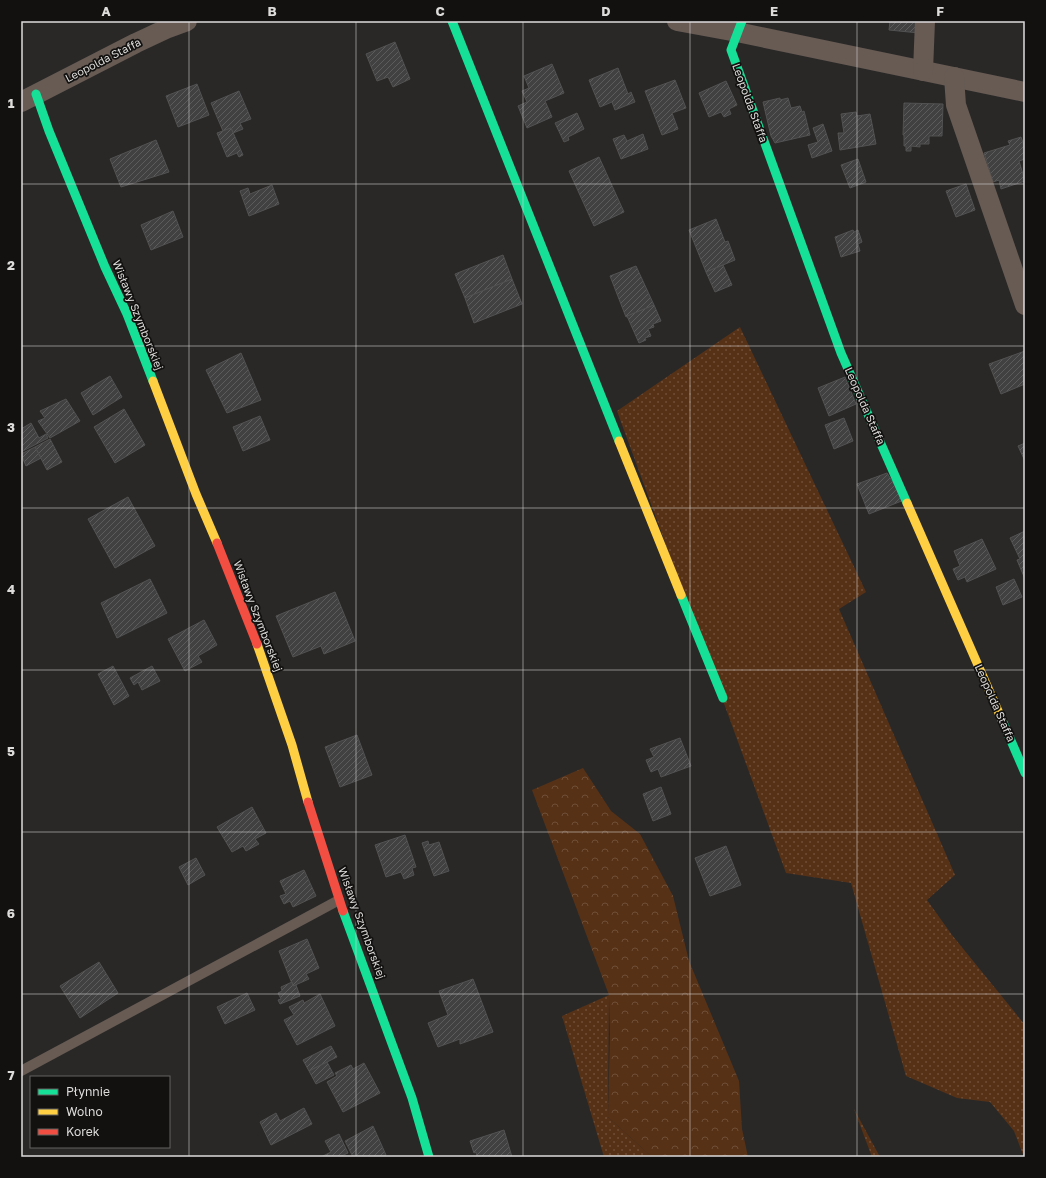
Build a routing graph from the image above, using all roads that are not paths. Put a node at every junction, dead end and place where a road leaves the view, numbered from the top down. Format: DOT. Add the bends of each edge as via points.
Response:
graph roads {
  1 [pos="187,21"];
  2 [pos="452,21"];
  3 [pos="677,21"];
  4 [pos="925,21"];
  5 [pos="739,26"];
  6 [pos="923,71"];
  7 [pos="954,77"];
  8 [pos="1025,92"];
  9 [pos="29,98"];
  10 [pos="1025,305"];
  11 [pos="723,698"];
  12 [pos="1025,773"];
  13 [pos="339,900"];
  14 [pos="21,1071"];
  15 [pos="429,1157"];
  1 -- 9 [label="street, Leopolda Staffa" via="136,43"];
  2 -- 11 [label="street"];
  3 -- 5 [label="street"];
  4 -- 6 [label="street"];
  5 -- 6 [label="street"];
  5 -- 12 [label="street, Leopolda Staffa" via="731,50 841,353"];
  6 -- 7 [label="street"];
  7 -- 8 [label="street"];
  7 -- 10 [label="street" via="956,105"];
  9 -- 13 [label="street, Wisławy Szymborskiej" via="52,138 228,569 287,730"];
  13 -- 14 [label="lane"];
  13 -- 15 [label="street, Wisławy Szymborskiej" via="412,1098"];
}
